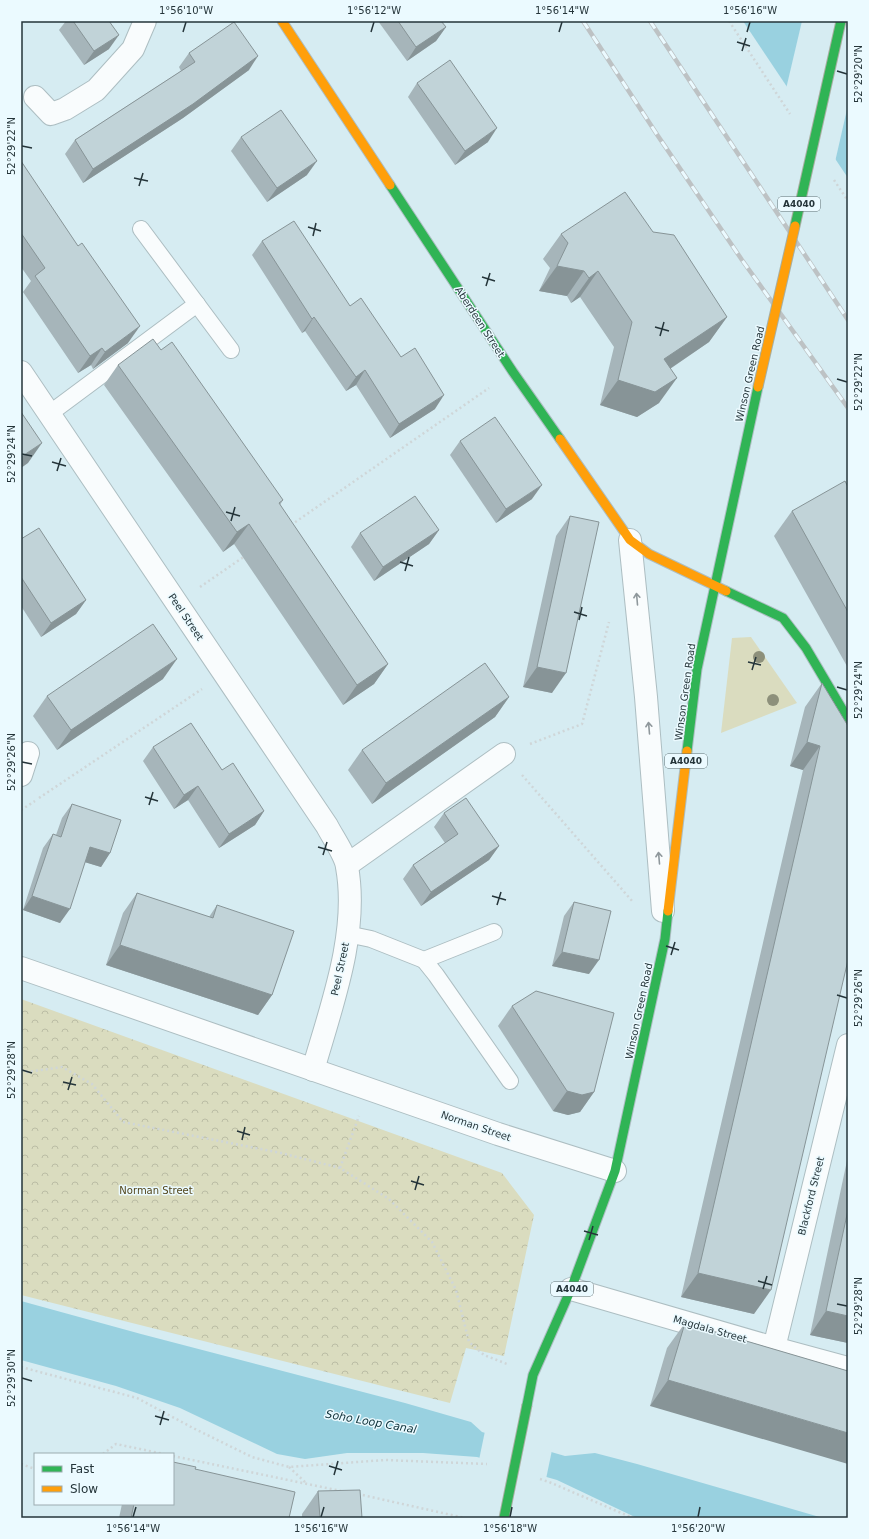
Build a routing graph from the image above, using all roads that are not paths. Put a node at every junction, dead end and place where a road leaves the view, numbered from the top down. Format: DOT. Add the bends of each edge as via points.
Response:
graph roads {
  1 [pos="145,21"];
  2 [pos="282,21"];
  3 [pos="841,21"];
  4 [pos="35,97"];
  5 [pos="141,229"];
  6 [pos="197,304"];
  7 [pos="231,350"];
  8 [pos="21,372"];
  9 [pos="49,414"];
  10 [pos="630,540"];
  11 [pos="715,585"];
  12 [pos="848,719"];
  13 [pos="28,753"];
  14 [pos="504,754"];
  15 [pos="21,775"];
  16 [pos="347,865"];
  17 [pos="494,932"];
  18 [pos="347,934"];
  19 [pos="665,939"];
  20 [pos="424,960"];
  21 [pos="21,968"];
  22 [pos="848,1045"];
  23 [pos="313,1070"];
  24 [pos="510,1081"];
  25 [pos="615,1171"];
  26 [pos="572,1289"];
  27 [pos="774,1348"];
  28 [pos="848,1368"];
  29 [pos="504,1518"];
  1 -- 4 [label="street" via="133,49 96,90 65,110 51,114"];
  2 -- 10 [label="main road, Aberdeen Street" via="513,372"];
  3 -- 11 [label="main road, Winson Green Road / A4040, bridge"];
  5 -- 6 [label="lane"];
  6 -- 7 [label="lane"];
  6 -- 9 [label="lane"];
  8 -- 9 [label="street, Peel Street"];
  9 -- 16 [label="street, Peel Street" via="327,826"];
  10 -- 11 [label="main road, Aberdeen Street" via="649,554"];
  19 -- 10 [label="street, one-way" via="646,697"];
  11 -- 12 [label="main road, Aberdeen Street" via="783,618 806,648"];
  11 -- 19 [label="main road, Winson Green Road / A4040" via="697,669"];
  13 -- 15 [label="street"];
  14 -- 16 [label="street"];
  16 -- 18 [label="street, Peel Street" via="350,911"];
  17 -- 20 [label="lane"];
  18 -- 20 [label="lane" via="371,939"];
  18 -- 23 [label="street, Peel Street" via="340,979"];
  19 -- 25 [label="main road, Winson Green Road / A4040"];
  20 -- 24 [label="lane"];
  21 -- 23 [label="street, Norman Street"];
  22 -- 27 [label="street, Blackford Street"];
  23 -- 25 [label="street, Norman Street" via="498,1134"];
  25 -- 26 [label="main road, Winson Green Road / A4040"];
  26 -- 27 [label="street, Magdala Street"];
  26 -- 29 [label="main road, Winson Green Road / A4040, bridge" via="533,1375"];
  27 -- 28 [label="street, Magdala Street"];
}
